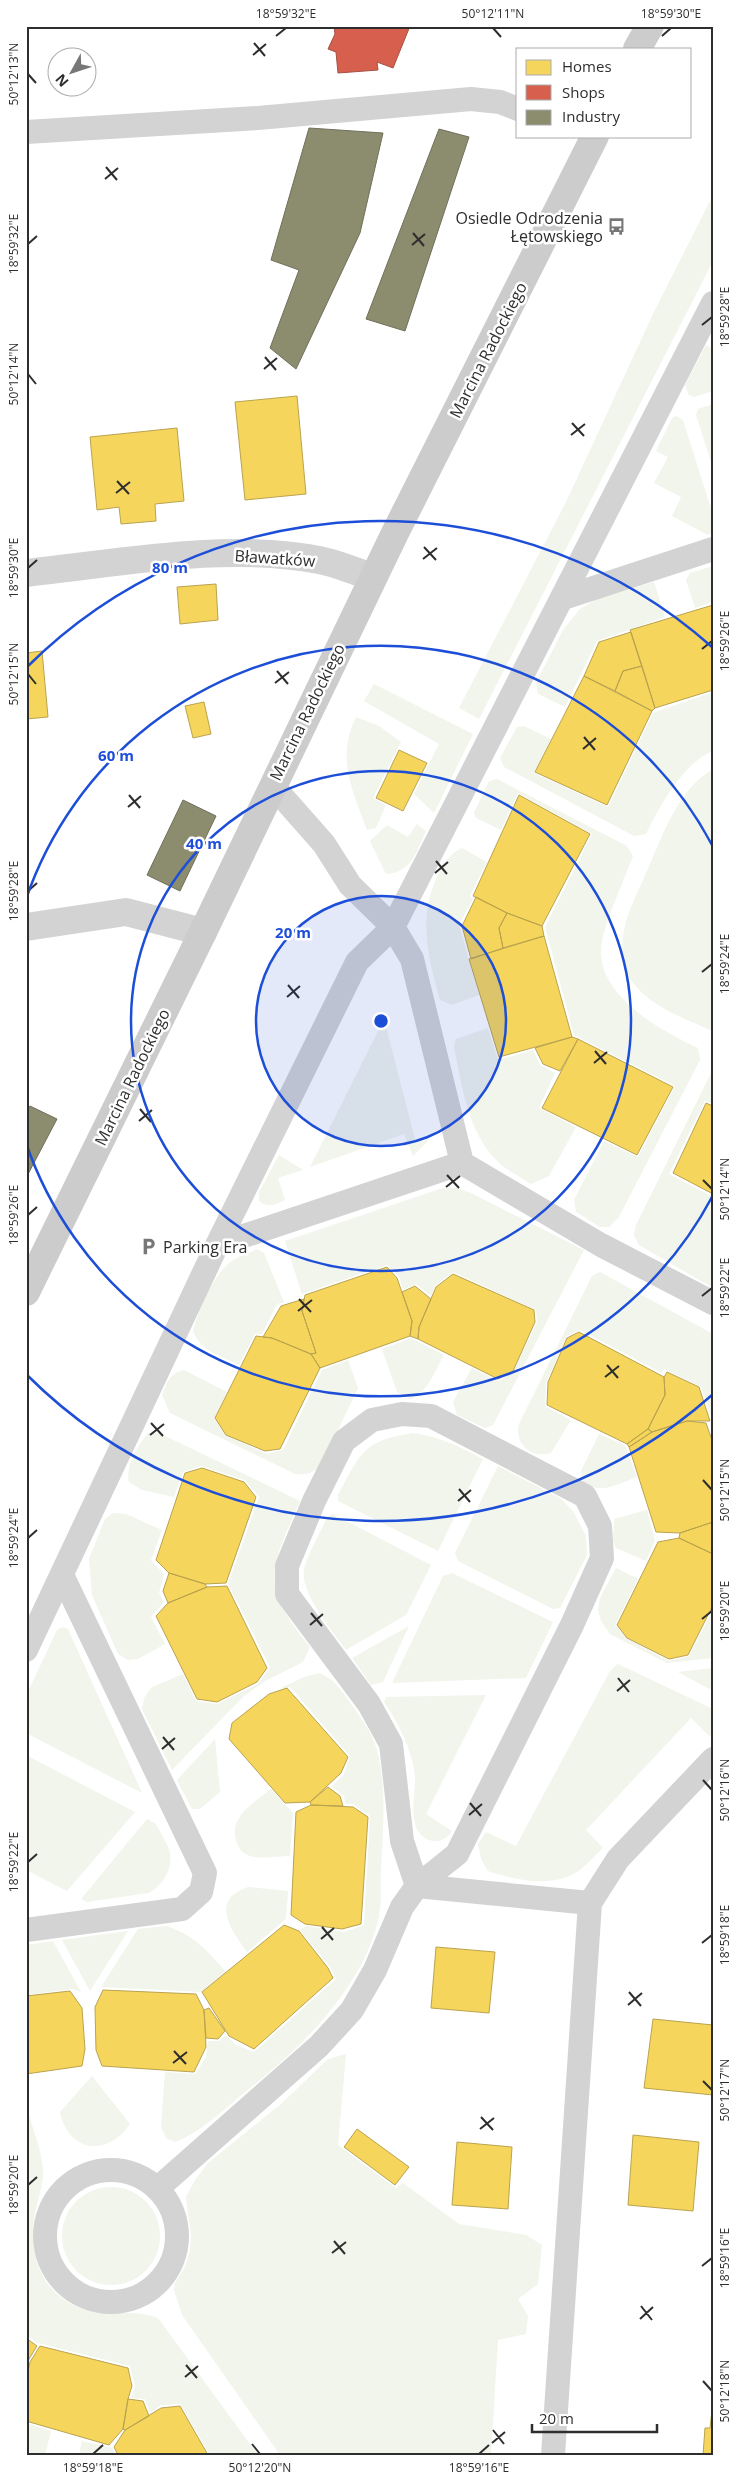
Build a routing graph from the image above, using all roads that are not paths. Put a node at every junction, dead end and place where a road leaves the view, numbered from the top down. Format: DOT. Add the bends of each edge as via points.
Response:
graph roads {
  1 [pos="650,26"];
  2 [pos="638,48"];
  3 [pos="516,108"];
  4 [pos="26,132"];
  5 [pos="590,138"];
  6 [pos="713,303"];
  7 [pos="713,549"];
  8 [pos="26,573"];
  9 [pos="373,577"];
  10 [pos="563,598"];
  11 [pos="272,784"];
  12 [pos="26,927"];
  13 [pos="393,927"];
  14 [pos="203,932"];
  15 [pos="462,1163"];
  16 [pos="217,1245"];
  17 [pos="26,1292"];
  18 [pos="713,1303"];
  19 [pos="62,1575"];
  20 [pos="26,1650"];
  21 [pos="713,1760"];
  22 [pos="417,1886"];
  23 [pos="590,1904"];
  24 [pos="26,1930"];
  25 [pos="158,2188"];
  26 [pos="553,2455"];
  1 -- 2 [label="street"];
  3 -- 4 [label="lane" via="500,102 471,99 258,118"];
  5 -- 9 [label="street, Marcina Radockiego"];
  6 -- 10 [label="lane"];
  7 -- 10 [label="lane"];
  8 -- 9 [label="street, Bławatków" via="162,558 253,553 320,560"];
  9 -- 11 [label="street, Marcina Radockiego"];
  10 -- 13 [label="lane"];
  11 -- 13 [label="lane" via="324,844 350,885"];
  11 -- 14 [label="street, Marcina Radockiego"];
  12 -- 14 [label="street" via="126,912"];
  13 -- 15 [label="lane" via="412,959"];
  13 -- 16 [label="lane" via="357,962"];
  14 -- 17 [label="street, Marcina Radockiego"];
  15 -- 16 [label="lane"];
  15 -- 18 [label="lane" via="601,1245"];
  16 -- 19 [label="lane"];
  19 -- 20 [label="lane"];
  19 -- 24 [label="lane" via="205,1873 201,1892 182,1908"];
  21 -- 23 [label="lane" via="618,1859"];
  22 -- 22 [label="lane" via="402,1841 391,1744 368,1704 287,1594 287,1566 314,1501 344,1442 372,1420 402,1414 431,1416 585,1496 600,1526 602,1558 457,1854"];
  22 -- 23 [label="lane"];
  22 -- 25 [label="lane" via="402,1907 375,1970 352,2010 320,2046"];
  23 -- 26 [label="lane"];
  25 -- 25 [label="lane" via="140,2175 119,2169 96,2170 66,2186 48,2213 44,2235 47,2256 58,2276 74,2291 94,2301 117,2302 138,2297 156,2285 170,2268 177,2248 177,2226 171,2206"];
}
